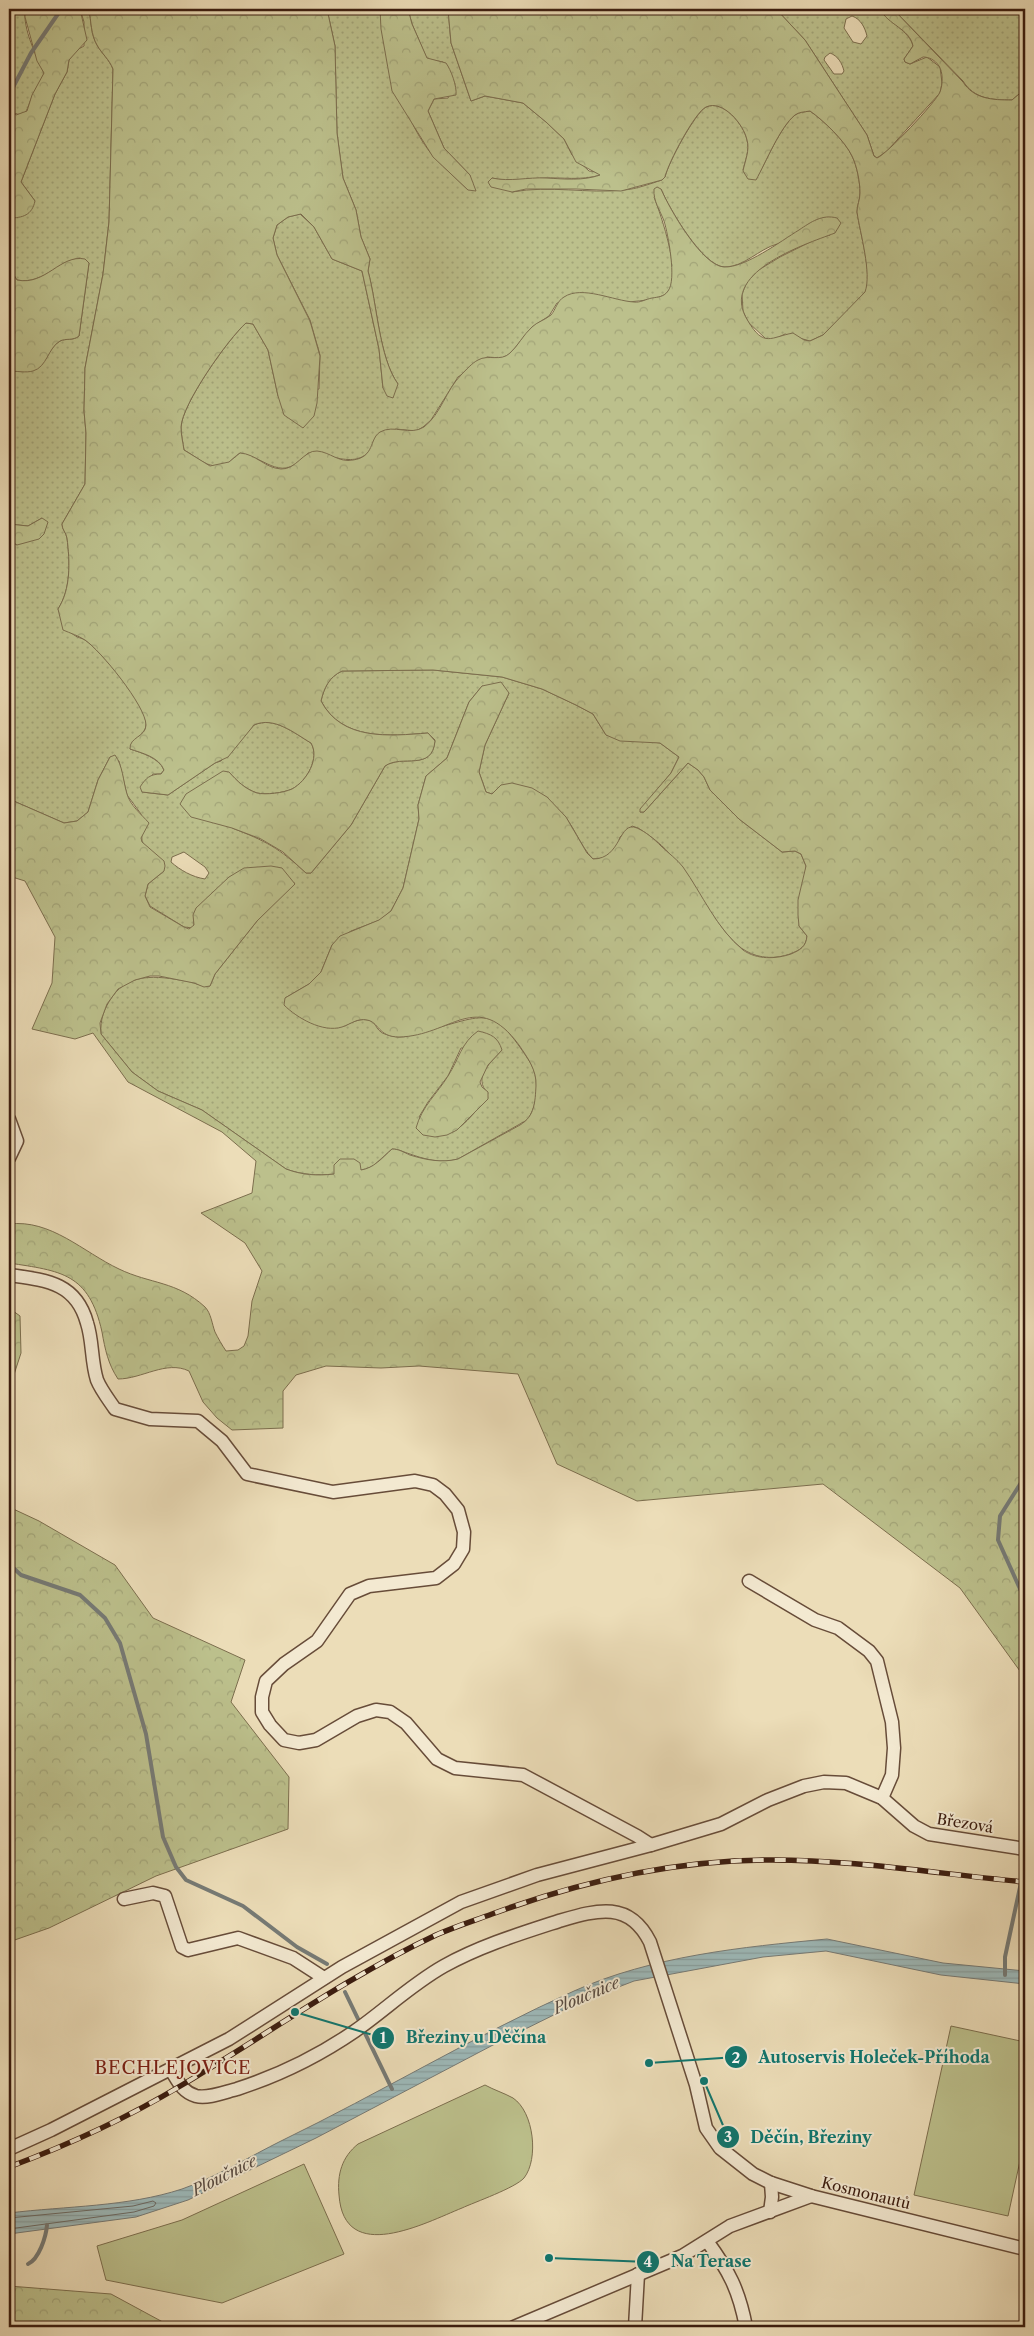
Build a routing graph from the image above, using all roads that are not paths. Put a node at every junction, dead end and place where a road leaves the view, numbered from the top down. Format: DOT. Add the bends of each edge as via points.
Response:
graph roads {
  1 [pos="9,1119"];
  2 [pos="9,1158"];
  3 [pos="9,1275"];
  4 [pos="748,1581"];
  5 [pos="882,1798"];
  6 [pos="650,1846"];
  7 [pos="1025,1849"];
  8 [pos="124,1899"];
  9 [pos="324,1978"];
  10 [pos="172,2070"];
  11 [pos="9,2148"];
  12 [pos="771,2183"];
  13 [pos="811,2196"];
  14 [pos="770,2212"];
  15 [pos="707,2240"];
  16 [pos="1025,2249"];
  17 [pos="638,2274"];
  18 [pos="514,2327"];
  19 [pos="634,2327"];
  20 [pos="746,2327"];
  1 -- 2 [label="street" via="17,1141"];
  3 -- 6 [label="street" via="43,1279 65,1288 78,1303 88,1323 91,1357 98,1382 115,1409 150,1419 198,1421 222,1441 247,1474 333,1492 415,1481 433,1485 458,1510 464,1532 463,1549 454,1564 436,1578 370,1586 350,1594 317,1641 266,1681 262,1712 284,1740 299,1743 316,1740 357,1716 376,1710 390,1712 406,1723 437,1759 455,1768 524,1775"];
  4 -- 5 [label="street" via="815,1620 838,1628 877,1661 892,1722 894,1748 892,1775"];
  5 -- 6 [label="street, Březová" via="846,1783 824,1782 804,1786 720,1824"];
  5 -- 7 [label="street, Březová" via="914,1826 929,1834"];
  6 -- 9 [label="street, Březová" via="537,1875 461,1902"];
  8 -- 9 [label="street" via="153,1893 165,1896 182,1947 188,1950 238,1938 293,1958"];
  9 -- 10 [label="street, Březová" via="229,2039"];
  10 -- 11 [label="street, Březová"];
  10 -- 12 [label="street" via="180,2086 188,2093 198,2097 222,2094 306,2059 357,2030 420,1982 466,1954 492,1943 604,1910 628,1916 644,1931 650,1942 696,2085 706,2128 720,2148 753,2174"];
  12 -- 13 [label="street"];
  12 -- 14 [label="street"];
  13 -- 14 [label="street, Kosmonautů"];
  13 -- 16 [label="street, Kosmonautů"];
  14 -- 15 [label="street, Kosmonautů" via="730,2226"];
  15 -- 17 [label="street, Kosmonautů" via="682,2256"];
  15 -- 20 [label="street" via="729,2271"];
  17 -- 18 [label="street, Kosmonautů"];
  17 -- 19 [label="street"];
}
